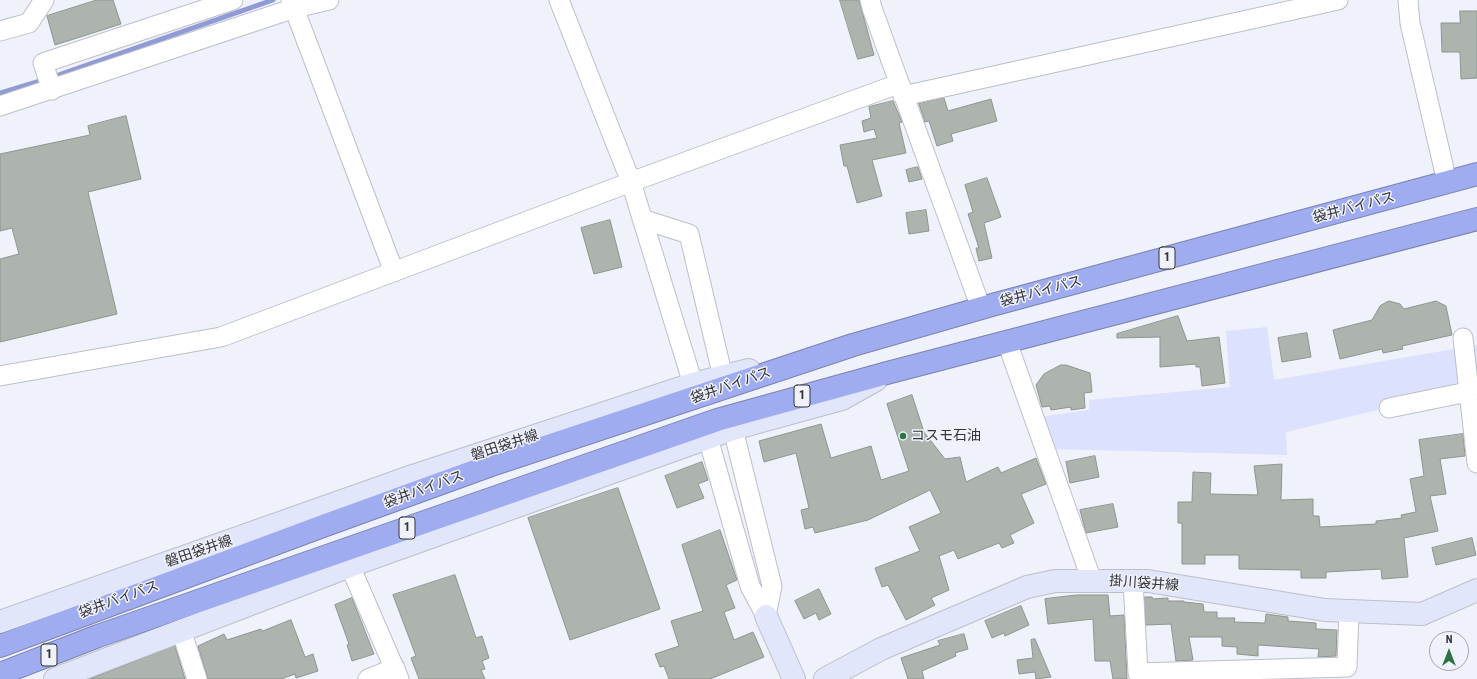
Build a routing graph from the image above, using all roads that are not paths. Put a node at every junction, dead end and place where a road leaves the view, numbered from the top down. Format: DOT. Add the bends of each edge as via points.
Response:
graph roads {
  1 [pos="44,0"];
  2 [pos="233,0"];
  3 [pos="329,0"];
  4 [pos="559,0"];
  5 [pos="870,0"];
  6 [pos="1338,0"];
  7 [pos="1408,0"];
  8 [pos="293,4"];
  9 [pos="0,31"];
  10 [pos="49,81"];
  11 [pos="900,90"];
  12 [pos="0,106"];
  13 [pos="1477,174"];
  14 [pos="631,182"];
  15 [pos="1447,182"];
  16 [pos="642,219"];
  17 [pos="1477,219"];
  18 [pos="394,272"];
  19 [pos="981,308"];
  20 [pos="1463,338"];
  21 [pos="1007,342"];
  22 [pos="858,344"];
  23 [pos="887,373"];
  24 [pos="0,376"];
  25 [pos="723,377"];
  26 [pos="692,384"];
  27 [pos="1473,391"];
  28 [pos="1389,408"];
  29 [pos="733,429"];
  30 [pos="708,438"];
  31 [pos="1477,463"];
  32 [pos="350,566"];
  33 [pos="1092,581"];
  34 [pos="1133,581"];
  35 [pos="1477,590"];
  36 [pos="1349,611"];
  37 [pos="766,616"];
  38 [pos="0,622"];
  39 [pos="181,630"];
  40 [pos="0,646"];
  41 [pos="0,674"];
  42 [pos="397,674"];
  43 [pos="1140,676"];
  44 [pos="55,679"];
  45 [pos="197,679"];
  46 [pos="368,679"];
  47 [pos="794,679"];
  48 [pos="825,679"];
  1 -- 9 [label="street" via="29,23"];
  2 -- 10 [label="street" via="43,63"];
  3 -- 8 [label="street"];
  4 -- 14 [label="street"];
  5 -- 11 [label="street"];
  6 -- 11 [label="street"];
  7 -- 15 [label="street" via="1410,23"];
  8 -- 10 [label="street"];
  8 -- 18 [label="street"];
  10 -- 12 [label="street"];
  11 -- 14 [label="street"];
  11 -- 19 [label="street"];
  13 -- 15 [label="highway, 袋井バイパス / 1"];
  14 -- 16 [label="street"];
  14 -- 18 [label="street"];
  15 -- 19 [label="highway, 袋井バイパス / 1"];
  16 -- 25 [label="street" via="689,234"];
  16 -- 26 [label="street"];
  17 -- 21 [label="highway, 袋井バイパス / 1"];
  18 -- 24 [label="street" via="221,337"];
  19 -- 22 [label="highway, 袋井バイパス / 1"];
  20 -- 27 [label="street"];
  21 -- 23 [label="highway, 袋井バイパス / 1"];
  21 -- 33 [label="street"];
  22 -- 25 [label="main road, 磐田袋井線"];
  22 -- 40 [label="highway, 袋井バイパス / 1" via="497,463"];
  23 -- 29 [label="main road" via="842,399"];
  23 -- 41 [label="highway, 袋井バイパス / 1" via="717,420 98,636"];
  25 -- 26 [label="main road, 磐田袋井線"];
  26 -- 38 [label="main road, 磐田袋井線" via="404,479"];
  27 -- 28 [label="street"];
  27 -- 31 [label="street"];
  29 -- 30 [label="main road"];
  29 -- 37 [label="street" via="772,586"];
  30 -- 32 [label="main road"];
  30 -- 37 [label="street" via="750,586"];
  32 -- 39 [label="main road"];
  32 -- 42 [label="street"];
  33 -- 34 [label="main road, 掛川袋井線"];
  33 -- 48 [label="main road, 掛川袋井線" via="1055,581 1026,587 881,649"];
  34 -- 36 [label="main road, 掛川袋井線" via="1177,585 1325,610"];
  34 -- 43 [label="street"];
  35 -- 36 [label="main road, 掛川袋井線" via="1422,614"];
  36 -- 43 [label="street" via="1347,667"];
  37 -- 47 [label="main road"];
  39 -- 44 [label="main road"];
  39 -- 45 [label="street"];
  42 -- 46 [label="street"];
}
